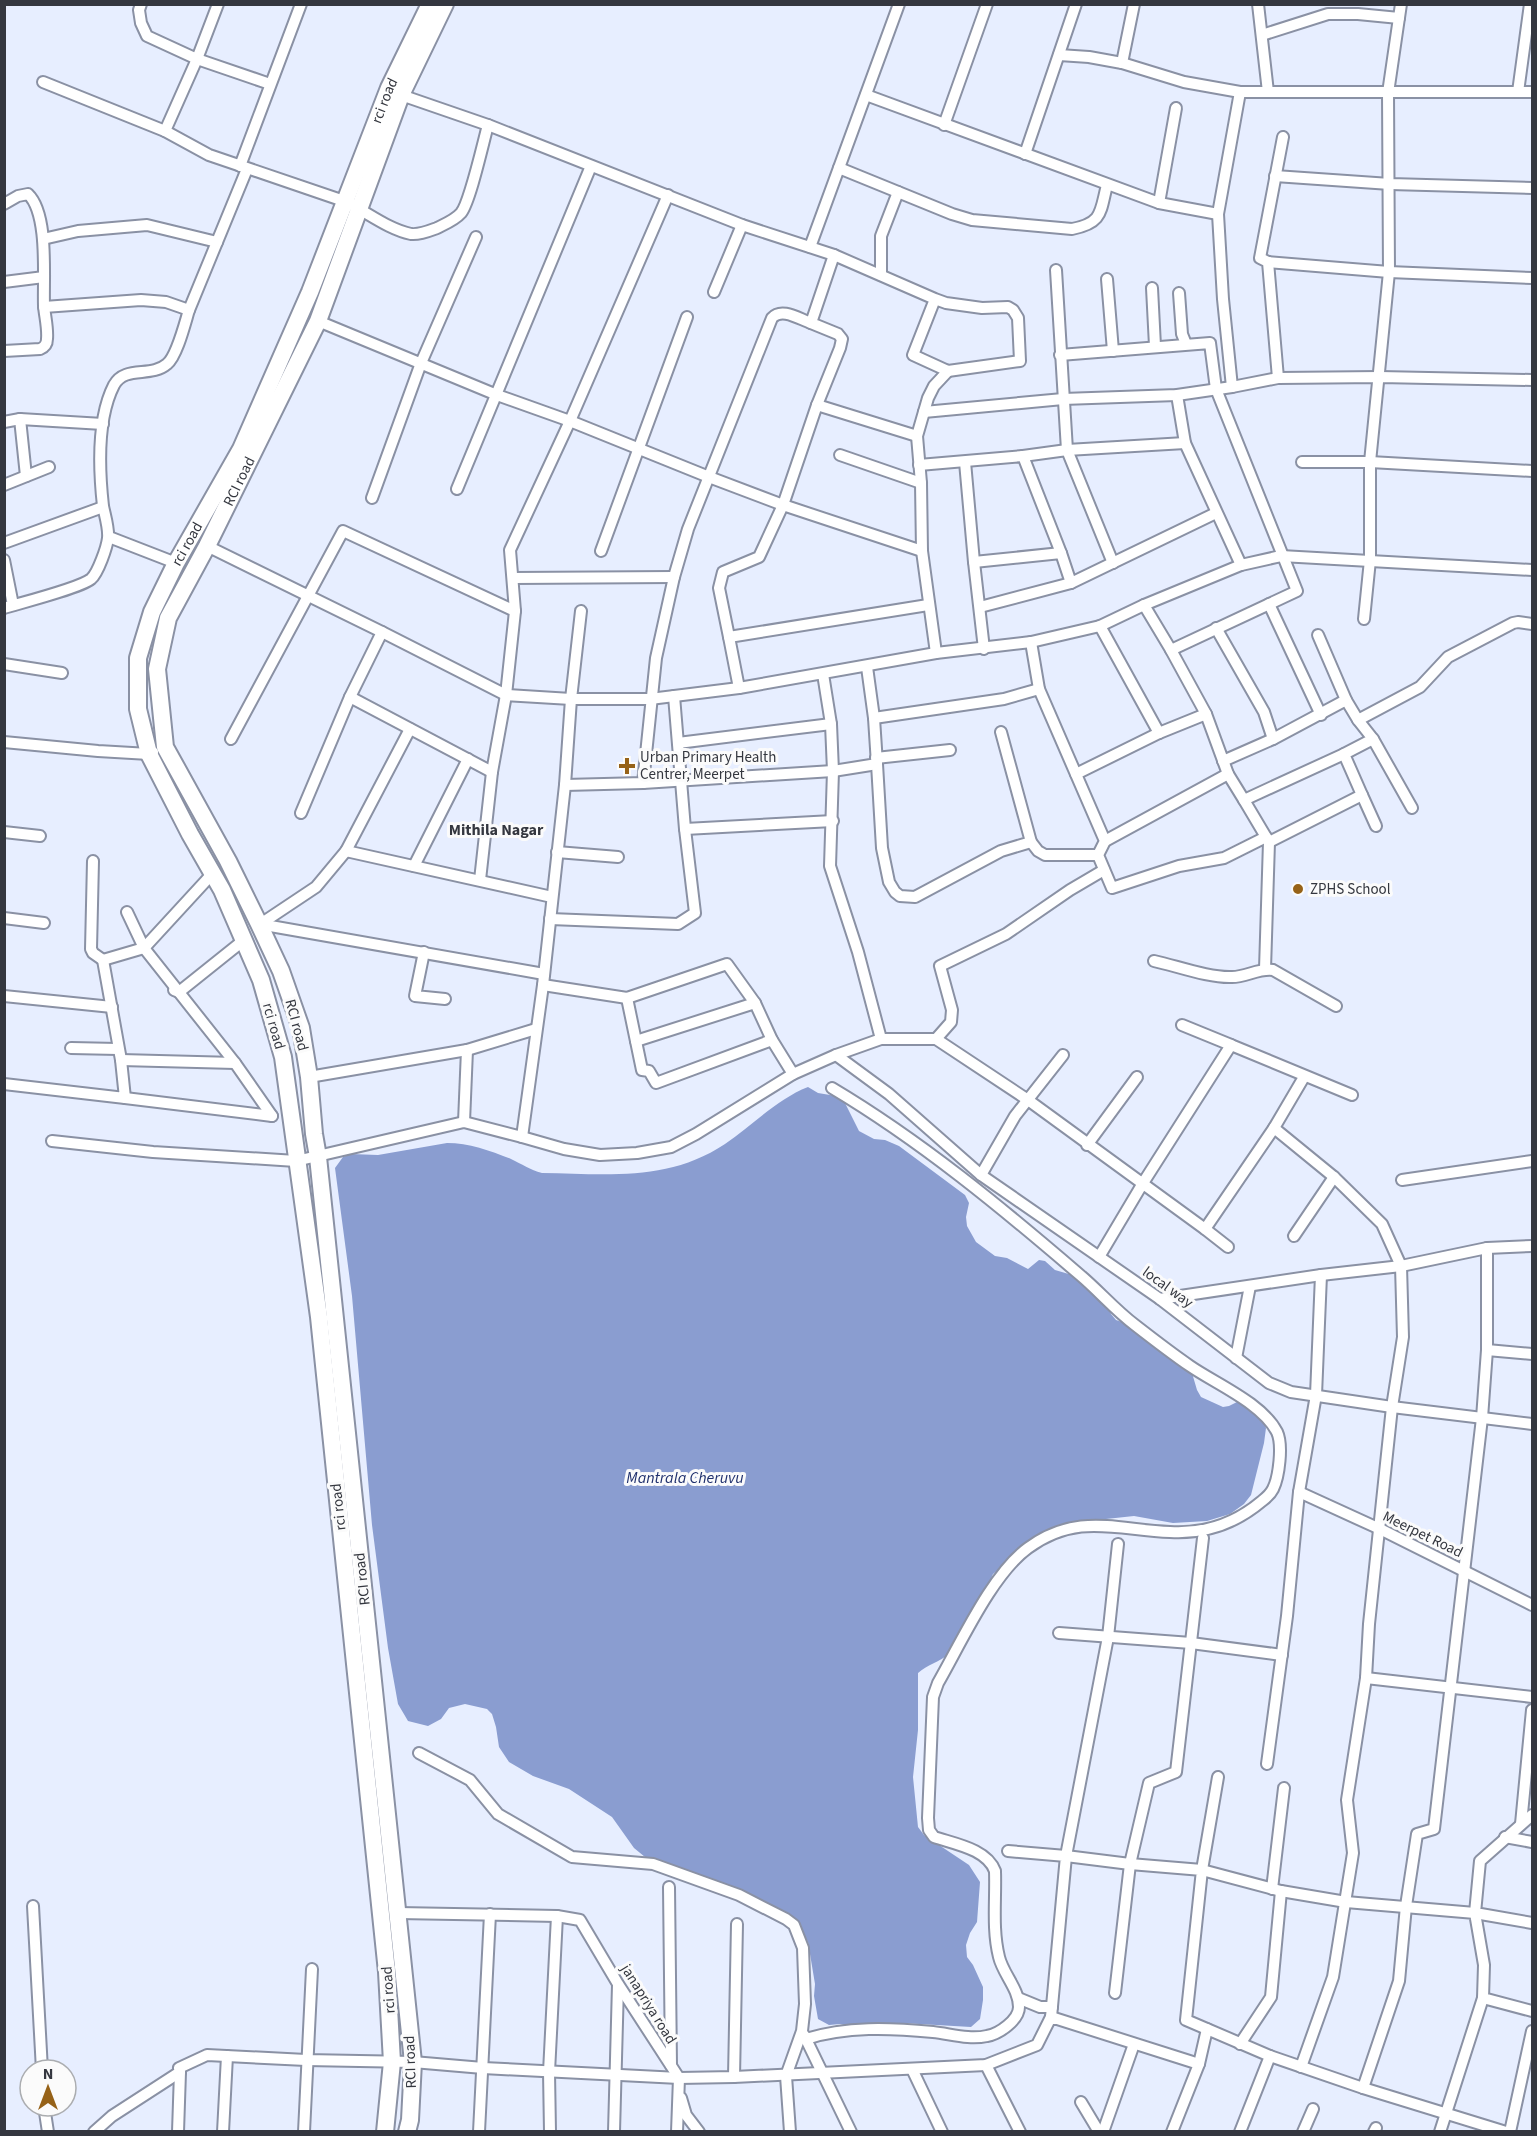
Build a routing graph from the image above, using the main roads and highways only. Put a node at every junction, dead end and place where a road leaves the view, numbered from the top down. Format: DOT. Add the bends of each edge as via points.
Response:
graph roads {
  1 [pos="430,4"];
  2 [pos="445,4"];
  3 [pos="157,751"];
  4 [pos="385,2132"];
  5 [pos="407,2132"];
  1 -- 3 [label="main road, rci road" via="389,88 310,292 241,449 152,612 138,658 138,709"];
  2 -- 3 [label="main road, RCI road" via="401,95 318,321 168,618 157,669"];
  3 -- 4 [label="main road, rci road" via="190,834 222,890 261,980 283,1057 319,1317 387,1972 392,2062"];
  3 -- 5 [label="main road, RCI road" via="228,861 260,923 301,1028 318,1157 413,2062"];
}
